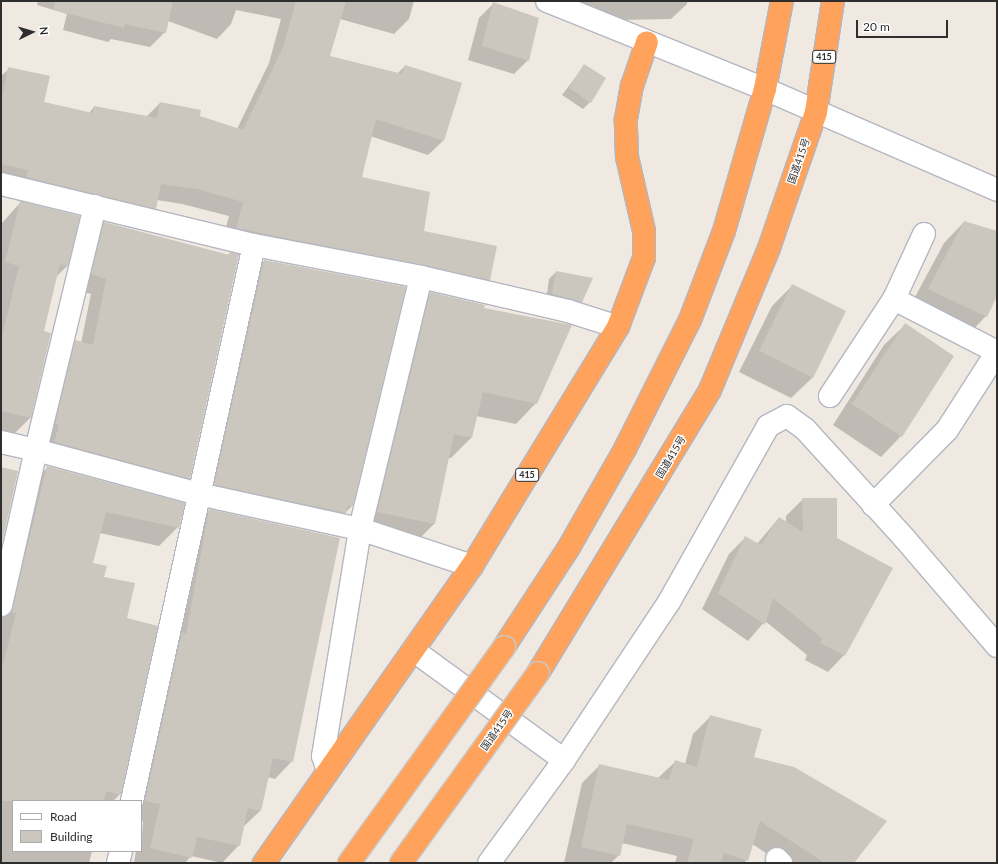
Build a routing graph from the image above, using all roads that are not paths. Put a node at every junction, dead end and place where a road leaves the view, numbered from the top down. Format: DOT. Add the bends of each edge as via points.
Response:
graph roads {
  1 [pos="547,1"];
  2 [pos="782,1"];
  3 [pos="833,1"];
  4 [pos="647,42"];
  5 [pos="765,89"];
  6 [pos="816,112"];
  7 [pos="1,184"];
  8 [pos="997,190"];
  9 [pos="95,206"];
  10 [pos="924,234"];
  11 [pos="254,245"];
  12 [pos="421,277"];
  13 [pos="894,299"];
  14 [pos="618,327"];
  15 [pos="997,352"];
  16 [pos="830,396"];
  17 [pos="1,442"];
  18 [pos="36,450"];
  19 [pos="199,494"];
  20 [pos="873,505"];
  21 [pos="360,529"];
  22 [pos="472,566"];
  23 [pos="1,604"];
  24 [pos="997,646"];
  25 [pos="413,650"];
  26 [pos="564,760"];
  27 [pos="328,771"];
  28 [pos="132,800"];
  29 [pos="121,852"];
  30 [pos="118,863"];
  31 [pos="264,863"];
  32 [pos="349,863"];
  33 [pos="401,863"];
  34 [pos="489,863"];
  1 -- 4 [label="street"];
  2 -- 5 [label="highway"];
  3 -- 6 [label="highway, 国道415号 / 415"];
  4 -- 5 [label="street"];
  4 -- 14 [label="highway, 415" via="632,86 626,119 627,157 644,231 644,258"];
  5 -- 6 [label="street"];
  5 -- 32 [label="highway, bridge" via="724,231 690,320 624,449 568,549 504,647"];
  6 -- 8 [label="street"];
  6 -- 33 [label="highway, 国道415号 / 415, bridge" via="769,248 710,390 538,673"];
  7 -- 9 [label="street"];
  9 -- 11 [label="street"];
  9 -- 18 [label="street"];
  10 -- 13 [label="street"];
  11 -- 12 [label="street"];
  11 -- 19 [label="street"];
  12 -- 14 [label="street" via="568,312"];
  12 -- 21 [label="street"];
  13 -- 15 [label="street"];
  13 -- 16 [label="street"];
  14 -- 22 [label="highway, 415"];
  15 -- 20 [label="street" via="947,430"];
  17 -- 18 [label="street"];
  18 -- 19 [label="street"];
  18 -- 23 [label="street"];
  19 -- 21 [label="street"];
  19 -- 28 [label="street"];
  20 -- 24 [label="street" via="906,539"];
  20 -- 26 [label="street" via="805,429 787,416 768,426 669,602"];
  21 -- 22 [label="street"];
  21 -- 27 [label="street" via="323,756"];
  22 -- 25 [label="highway, 415"];
  25 -- 26 [label="street"];
  25 -- 27 [label="highway, 415"];
  26 -- 34 [label="street"];
  27 -- 31 [label="highway, 415"];
  29 -- 30 [label="street"];
}
